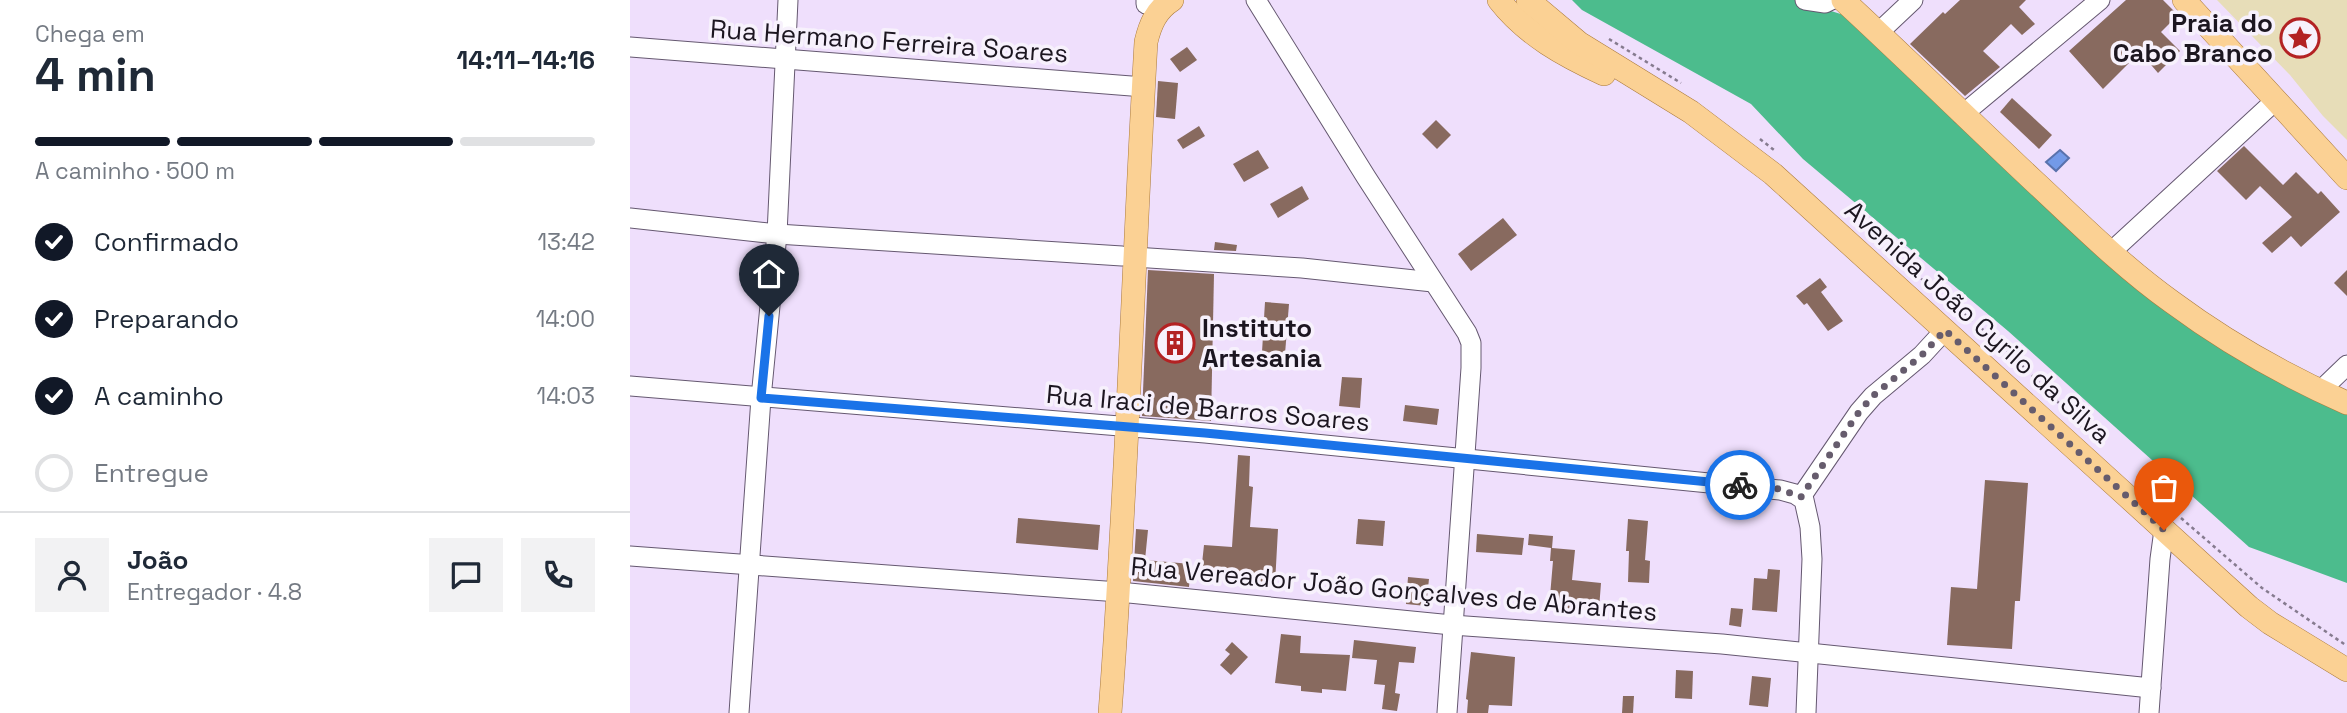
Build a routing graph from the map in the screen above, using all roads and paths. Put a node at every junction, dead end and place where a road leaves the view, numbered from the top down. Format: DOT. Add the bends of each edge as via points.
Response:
graph roads {
  1 [pos="788,0"];
  2 [pos="1172,0"];
  3 [pos="1256,0"];
  4 [pos="1499,0"];
  5 [pos="1528,0"];
  6 [pos="1805,0"];
  7 [pos="1831,0"];
  8 [pos="1843,0"];
  9 [pos="1913,0"];
  10 [pos="2099,0"];
  11 [pos="2184,0"];
  12 [pos="1148,1"];
  13 [pos="1878,33"];
  14 [pos="630,47"];
  15 [pos="785,58"];
  16 [pos="1136,86"];
  17 [pos="2276,100"];
  18 [pos="1962,115"];
  19 [pos="1702,120"];
  20 [pos="2347,178"];
  21 [pos="630,218"];
  22 [pos="777,234"];
  23 [pos="2111,253"];
  24 [pos="1128,257"];
  25 [pos="1433,282"];
  26 [pos="1945,330"];
  27 [pos="2347,365"];
  28 [pos="630,386"];
  29 [pos="2320,391"];
  30 [pos="761,398"];
  31 [pos="2347,403"];
  32 [pos="1121,426"];
  33 [pos="1463,457"];
  34 [pos="1801,497"];
  35 [pos="2164,530"];
  36 [pos="630,556"];
  37 [pos="749,566"];
  38 [pos="1112,591"];
  39 [pos="1452,625"];
  40 [pos="1810,652"];
  41 [pos="2347,670"];
  42 [pos="2151,688"];
  43 [pos="739,713"];
  44 [pos="1096,713"];
  45 [pos="1110,713"];
  46 [pos="1447,713"];
  47 [pos="1806,713"];
  48 [pos="2150,713"];
  1 -- 15 [label="street"];
  2 -- 16 [label="main road" via="1162,6 1150,27"];
  3 -- 25 [label="street"];
  4 -- 19 [label="main road, Avenida João Cyrilo da Silva" via="1518,21 1559,51"];
  5 -- 19 [label="main road, Avenida João Cyrilo da Silva" via="1579,43"];
  6 -- 7 [label="street" via="1825,4"];
  8 -- 13 [label="main road"];
  9 -- 13 [label="street"];
  10 -- 18 [label="street"];
  11 -- 17 [label="main road"];
  12 -- 16 [label="main road" via="1136,24"];
  13 -- 18 [label="main road"];
  14 -- 15 [label="street, Rua Hermano Ferreira Soares"];
  15 -- 16 [label="street, Rua Hermano Ferreira Soares"];
  15 -- 22 [label="street"];
  16 -- 24 [label="main road"];
  17 -- 20 [label="main road"];
  17 -- 23 [label="street"];
  18 -- 23 [label="main road"];
  19 -- 26 [label="main road, Avenida João Cyrilo da Silva" via="1773,174"];
  21 -- 22 [label="street"];
  22 -- 24 [label="street"];
  22 -- 30 [label="street"];
  23 -- 29 [label="main road" via="2214,332"];
  24 -- 25 [label="street"];
  24 -- 32 [label="main road"];
  25 -- 33 [label="street" via="1471,344"];
  26 -- 34 [label="street" via="1859,412"];
  26 -- 35 [label="main road, Avenida João Cyrilo da Silva"];
  27 -- 29 [label="street"];
  28 -- 30 [label="street, Rua Iraci de Barros Soares"];
  29 -- 31 [label="main road"];
  30 -- 32 [label="street, Rua Iraci de Barros Soares"];
  30 -- 37 [label="street"];
  32 -- 33 [label="street, Rua Iraci de Barros Soares"];
  32 -- 38 [label="main road"];
  33 -- 34 [label="street, Rua Iraci de Barros Soares" via="1780,489"];
  33 -- 39 [label="street"];
  34 -- 40 [label="street" via="1811,538"];
  35 -- 41 [label="main road, Avenida João Cyrilo da Silva" via="2270,623"];
  35 -- 42 [label="street"];
  36 -- 37 [label="street, Rua Vereador João Gonçalves de Abrantes"];
  37 -- 38 [label="street, Rua Vereador João Gonçalves de Abrantes"];
  37 -- 43 [label="street"];
  38 -- 39 [label="street, Rua Vereador João Gonçalves de Abrantes"];
  38 -- 44 [label="main road"];
  38 -- 45 [label="main road"];
  39 -- 40 [label="street, Rua Vereador João Gonçalves de Abrantes"];
  39 -- 46 [label="street"];
  40 -- 42 [label="street, Rua Vereador João Gonçalves de Abrantes"];
  40 -- 47 [label="street"];
  42 -- 48 [label="street"];
}
